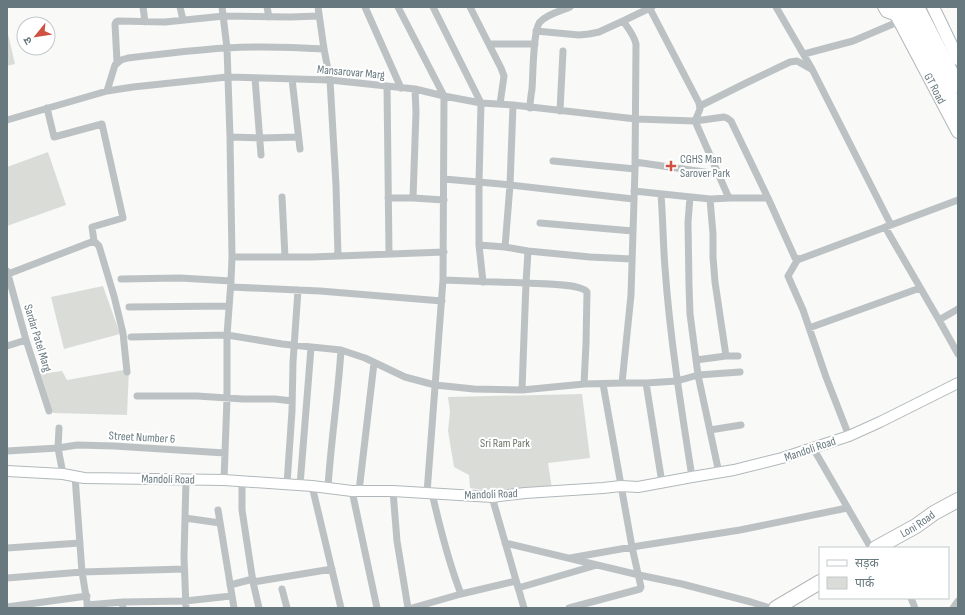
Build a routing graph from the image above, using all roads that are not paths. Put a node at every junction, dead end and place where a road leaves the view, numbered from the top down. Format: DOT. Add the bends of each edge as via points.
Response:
graph roads {
  1 [pos="143,7"];
  2 [pos="180,7"];
  3 [pos="222,7"];
  4 [pos="267,7"];
  5 [pos="318,7"];
  6 [pos="365,7"];
  7 [pos="398,7"];
  8 [pos="433,7"];
  9 [pos="470,7"];
  10 [pos="570,7"];
  11 [pos="650,7"];
  12 [pos="776,7"];
  13 [pos="883,7"];
  14 [pos="917,7"];
  15 [pos="935,9"];
  16 [pos="556,10"];
  17 [pos="898,13"];
  18 [pos="224,16"];
  19 [pos="319,16"];
  20 [pos="270,17"];
  21 [pos="183,20"];
  22 [pos="623,21"];
  23 [pos="145,22"];
  24 [pos="536,31"];
  25 [pos="489,44"];
  26 [pos="535,44"];
  27 [pos="226,48"];
  28 [pos="324,49"];
  29 [pos="563,51"];
  30 [pos="804,54"];
  31 [pos="958,58"];
  32 [pos="117,62"];
  33 [pos="812,69"];
  34 [pos="227,77"];
  35 [pos="255,78"];
  36 [pos="292,79"];
  37 [pos="330,80"];
  38 [pos="387,86"];
  39 [pos="958,86"];
  40 [pos="401,88"];
  41 [pos="415,89"];
  42 [pos="107,91"];
  43 [pos="444,96"];
  44 [pos="481,103"];
  45 [pos="500,104"];
  46 [pos="513,105"];
  47 [pos="700,106"];
  48 [pos="47,108"];
  49 [pos="530,108"];
  50 [pos="560,111"];
  51 [pos="958,111"];
  52 [pos="636,119"];
  53 [pos="7,120"];
  54 [pos="695,121"];
  55 [pos="958,132"];
  56 [pos="230,137"];
  57 [pos="298,137"];
  58 [pos="260,138"];
  59 [pos="300,149"];
  60 [pos="261,155"];
  61 [pos="553,162"];
  62 [pos="635,165"];
  63 [pos="718,174"];
  64 [pos="444,179"];
  65 [pos="479,182"];
  66 [pos="510,185"];
  67 [pos="634,195"];
  68 [pos="661,195"];
  69 [pos="282,197"];
  70 [pos="690,197"];
  71 [pos="388,198"];
  72 [pos="413,198"];
  73 [pos="731,198"];
  74 [pos="768,198"];
  75 [pos="710,199"];
  76 [pos="444,200"];
  77 [pos="958,200"];
  78 [pos="540,223"];
  79 [pos="888,226"];
  80 [pos="633,231"];
  81 [pos="94,242"];
  82 [pos="479,245"];
  83 [pos="505,247"];
  84 [pos="528,251"];
  85 [pos="444,252"];
  86 [pos="389,254"];
  87 [pos="338,256"];
  88 [pos="232,257"];
  89 [pos="285,257"];
  90 [pos="632,259"];
  91 [pos="798,259"];
  92 [pos="8,273"];
  93 [pos="121,278"];
  94 [pos="443,280"];
  95 [pos="483,282"];
  96 [pos="526,283"];
  97 [pos="231,284"];
  98 [pos="920,288"];
  99 [pos="298,290"];
  100 [pos="442,301"];
  101 [pos="229,306"];
  102 [pos="129,308"];
  103 [pos="958,309"];
  104 [pos="939,320"];
  105 [pos="809,328"];
  106 [pos="227,335"];
  107 [pos="132,337"];
  108 [pos="26,340"];
  109 [pos="7,346"];
  110 [pos="294,346"];
  111 [pos="311,348"];
  112 [pos="341,350"];
  113 [pos="958,354"];
  114 [pos="726,356"];
  115 [pos="738,356"];
  116 [pos="696,360"];
  117 [pos="374,363"];
  118 [pos="127,372"];
  119 [pos="740,372"];
  120 [pos="698,375"];
  121 [pos="677,380"];
  122 [pos="622,383"];
  123 [pos="646,383"];
  124 [pos="958,383"];
  125 [pos="584,384"];
  126 [pos="603,384"];
  127 [pos="435,385"];
  128 [pos="522,390"];
  129 [pos="137,396"];
  130 [pos="227,398"];
  131 [pos="292,401"];
  132 [pos="49,411"];
  133 [pos="741,425"];
  134 [pos="59,428"];
  135 [pos="710,430"];
  136 [pos="849,436"];
  137 [pos="58,448"];
  138 [pos="813,448"];
  139 [pos="7,452"];
  140 [pos="225,453"];
  141 [pos="7,471"];
  142 [pos="719,473"];
  143 [pos="63,474"];
  144 [pos="74,476"];
  145 [pos="692,476"];
  146 [pos="186,479"];
  147 [pos="224,480"];
  148 [pos="242,481"];
  149 [pos="662,483"];
  150 [pos="287,484"];
  151 [pos="300,485"];
  152 [pos="312,486"];
  153 [pos="622,486"];
  154 [pos="328,487"];
  155 [pos="355,491"];
  156 [pos="392,491"];
  157 [pos="429,493"];
  158 [pos="492,496"];
  159 [pos="958,500"];
  160 [pos="847,508"];
  161 [pos="958,508"];
  162 [pos="218,510"];
  163 [pos="185,518"];
  164 [pos="220,523"];
  165 [pos="80,543"];
  166 [pos="505,543"];
  167 [pos="632,547"];
  168 [pos="870,547"];
  169 [pos="885,547"];
  170 [pos="7,548"];
  171 [pos="570,558"];
  172 [pos="598,565"];
  173 [pos="184,569"];
  174 [pos="332,569"];
  175 [pos="82,572"];
  176 [pos="639,576"];
  177 [pos="7,578"];
  178 [pos="253,580"];
  179 [pos="819,583"];
  180 [pos="517,584"];
  181 [pos="230,585"];
  182 [pos="282,589"];
  183 [pos="819,590"];
  184 [pos="461,594"];
  185 [pos="87,596"];
  186 [pos="231,596"];
  187 [pos="912,599"];
  188 [pos="958,601"];
  189 [pos="122,605"];
  190 [pos="186,605"];
  191 [pos="88,606"];
  192 [pos="7,607"];
  193 [pos="234,608"];
  194 [pos="259,608"];
  195 [pos="287,608"];
  196 [pos="341,608"];
  197 [pos="377,608"];
  198 [pos="408,608"];
  199 [pos="412,608"];
  200 [pos="524,608"];
  201 [pos="569,608"];
  202 [pos="770,608"];
  203 [pos="776,608"];
  204 [pos="789,608"];
  205 [pos="916,608"];
  206 [pos="953,608"];
  1 -- 23 [label="street"];
  2 -- 21 [label="street"];
  3 -- 18 [label="street"];
  4 -- 20 [label="street"];
  5 -- 19 [label="street"];
  6 -- 40 [label="street"];
  7 -- 43 [label="street"];
  8 -- 44 [label="street"];
  9 -- 25 [label="street"];
  10 -- 16 [label="street"];
  11 -- 22 [label="street"];
  11 -- 47 [label="street"];
  12 -- 30 [label="street"];
  13 -- 17 [label="street" via="886,12"];
  14 -- 39 [label="highway"];
  15 -- 31 [label="main road"];
  16 -- 24 [label="street" via="537,25"];
  17 -- 30 [label="street" via="853,41"];
  17 -- 51 [label="highway"];
  17 -- 55 [label="main road, GT Road"];
  18 -- 20 [label="street"];
  18 -- 21 [label="street"];
  18 -- 27 [label="street"];
  19 -- 20 [label="street"];
  19 -- 28 [label="street"];
  21 -- 23 [label="street"];
  22 -- 24 [label="street" via="589,34"];
  22 -- 52 [label="street" via="636,44"];
  23 -- 32 [label="street" via="115,22"];
  24 -- 26 [label="street"];
  25 -- 26 [label="street"];
  25 -- 45 [label="street" via="504,76"];
  26 -- 49 [label="street"];
  27 -- 28 [label="street" via="273,46"];
  27 -- 32 [label="street" via="190,50 128,58"];
  27 -- 34 [label="street"];
  28 -- 37 [label="street"];
  29 -- 50 [label="street"];
  30 -- 33 [label="street"];
  32 -- 42 [label="street"];
  33 -- 47 [label="street" via="797,61 790,62"];
  33 -- 79 [label="street"];
  34 -- 35 [label="street, Mansarovar Marg"];
  34 -- 42 [label="street, Mansarovar Marg"];
  34 -- 56 [label="street"];
  35 -- 36 [label="street, Mansarovar Marg"];
  35 -- 58 [label="street"];
  36 -- 37 [label="street, Mansarovar Marg"];
  36 -- 57 [label="street"];
  37 -- 38 [label="street, Mansarovar Marg"];
  37 -- 87 [label="street"];
  38 -- 40 [label="street, Mansarovar Marg"];
  38 -- 71 [label="street"];
  40 -- 41 [label="street, Mansarovar Marg"];
  41 -- 43 [label="street, Mansarovar Marg"];
  41 -- 72 [label="street"];
  42 -- 48 [label="street, Mansarovar Marg"];
  43 -- 44 [label="street, Mansarovar Marg"];
  43 -- 64 [label="street"];
  44 -- 45 [label="street, Mansarovar Marg"];
  44 -- 65 [label="street"];
  45 -- 46 [label="street, Mansarovar Marg"];
  46 -- 49 [label="street, Mansarovar Marg"];
  46 -- 66 [label="street"];
  47 -- 54 [label="street"];
  48 -- 53 [label="street, Mansarovar Marg"];
  48 -- 81 [label="street" via="54,137 102,124 123,218 92,227"];
  49 -- 50 [label="street, Mansarovar Marg"];
  50 -- 52 [label="street, Mansarovar Marg"];
  52 -- 54 [label="street, Mansarovar Marg"];
  52 -- 62 [label="street"];
  54 -- 63 [label="street"];
  54 -- 74 [label="street, Mansarovar Marg" via="724,117 731,121"];
  56 -- 58 [label="street"];
  56 -- 88 [label="street"];
  57 -- 58 [label="street"];
  57 -- 59 [label="street"];
  58 -- 60 [label="street"];
  61 -- 62 [label="street"];
  62 -- 63 [label="street"];
  62 -- 67 [label="street"];
  63 -- 73 [label="street" via="727,195"];
  64 -- 65 [label="street"];
  64 -- 76 [label="street"];
  65 -- 66 [label="street"];
  65 -- 82 [label="street"];
  66 -- 67 [label="street"];
  66 -- 83 [label="street"];
  67 -- 68 [label="street"];
  67 -- 80 [label="street"];
  68 -- 70 [label="street"];
  68 -- 121 [label="street" via="664,267"];
  69 -- 89 [label="street"];
  70 -- 75 [label="street"];
  70 -- 116 [label="street" via="690,314"];
  71 -- 72 [label="street"];
  71 -- 86 [label="street"];
  72 -- 76 [label="street"];
  73 -- 74 [label="street"];
  73 -- 75 [label="street"];
  74 -- 91 [label="street, Mansarovar Marg" via="794,257"];
  75 -- 114 [label="street" via="715,282"];
  76 -- 85 [label="street"];
  77 -- 79 [label="street"];
  78 -- 80 [label="street"];
  79 -- 91 [label="street"];
  79 -- 98 [label="street"];
  80 -- 90 [label="street"];
  81 -- 92 [label="street"];
  81 -- 118 [label="street" via="99,246 114,296 123,333"];
  82 -- 83 [label="street"];
  82 -- 95 [label="street"];
  83 -- 84 [label="street"];
  84 -- 90 [label="street"];
  84 -- 96 [label="street"];
  85 -- 86 [label="street"];
  85 -- 94 [label="street"];
  86 -- 87 [label="street"];
  87 -- 89 [label="street"];
  88 -- 89 [label="street"];
  88 -- 97 [label="street"];
  90 -- 122 [label="street"];
  91 -- 105 [label="street" via="788,276"];
  92 -- 108 [label="street, Sardar Patel Marg"];
  93 -- 97 [label="street" via="180,278"];
  94 -- 95 [label="street"];
  94 -- 100 [label="street"];
  95 -- 96 [label="street"];
  96 -- 125 [label="street" via="562,285 586,290"];
  96 -- 128 [label="street"];
  97 -- 99 [label="street"];
  97 -- 101 [label="street"];
  98 -- 104 [label="street"];
  98 -- 105 [label="street"];
  99 -- 100 [label="street"];
  99 -- 110 [label="street"];
  100 -- 127 [label="street"];
  101 -- 102 [label="street"];
  101 -- 106 [label="street"];
  103 -- 104 [label="street"];
  104 -- 113 [label="street"];
  105 -- 136 [label="street"];
  106 -- 107 [label="street"];
  106 -- 110 [label="street"];
  106 -- 130 [label="street"];
  108 -- 109 [label="street"];
  108 -- 132 [label="street, Sardar Patel Marg"];
  110 -- 111 [label="street"];
  110 -- 131 [label="street"];
  111 -- 112 [label="street"];
  111 -- 151 [label="street"];
  112 -- 117 [label="street"];
  112 -- 154 [label="street"];
  114 -- 115 [label="street"];
  114 -- 116 [label="street"];
  116 -- 120 [label="street"];
  117 -- 127 [label="street" via="405,377"];
  117 -- 155 [label="street"];
  119 -- 120 [label="street"];
  120 -- 121 [label="street"];
  120 -- 135 [label="street"];
  121 -- 123 [label="street"];
  121 -- 145 [label="street"];
  122 -- 123 [label="street"];
  122 -- 126 [label="street"];
  123 -- 149 [label="street"];
  124 -- 136 [label="street, Mandoli Road"];
  125 -- 126 [label="street"];
  125 -- 128 [label="street"];
  126 -- 153 [label="street"];
  127 -- 128 [label="street"];
  127 -- 157 [label="street"];
  129 -- 130 [label="street"];
  130 -- 131 [label="street"];
  130 -- 140 [label="street"];
  131 -- 150 [label="street"];
  133 -- 135 [label="street"];
  134 -- 137 [label="street"];
  135 -- 142 [label="street"];
  136 -- 138 [label="street, Mandoli Road"];
  137 -- 139 [label="street, Street Number 6"];
  137 -- 140 [label="street, Street Number 6" via="77,445 114,446"];
  137 -- 143 [label="street"];
  138 -- 142 [label="street, Mandoli Road" via="761,464"];
  138 -- 160 [label="street"];
  140 -- 147 [label="street"];
  141 -- 143 [label="street, Mandoli Road"];
  142 -- 145 [label="street, Mandoli Road"];
  143 -- 144 [label="street, Mandoli Road"];
  144 -- 146 [label="street, Mandoli Road"];
  144 -- 165 [label="street"];
  145 -- 149 [label="street, Mandoli Road"];
  146 -- 147 [label="street, Mandoli Road"];
  146 -- 163 [label="street"];
  147 -- 148 [label="street, Mandoli Road"];
  148 -- 150 [label="street, Mandoli Road"];
  148 -- 178 [label="street" via="242,510"];
  149 -- 153 [label="street, Mandoli Road"];
  150 -- 151 [label="street, Mandoli Road"];
  151 -- 152 [label="street, Mandoli Road"];
  152 -- 154 [label="street, Mandoli Road"];
  152 -- 174 [label="street"];
  153 -- 158 [label="street, Mandoli Road"];
  153 -- 167 [label="street"];
  154 -- 155 [label="street, Mandoli Road"];
  155 -- 156 [label="street, Mandoli Road"];
  155 -- 197 [label="street"];
  156 -- 157 [label="street, Mandoli Road"];
  156 -- 198 [label="street"];
  157 -- 158 [label="street, Mandoli Road"];
  157 -- 184 [label="street"];
  158 -- 166 [label="street"];
  159 -- 169 [label="highway, Loni Road" via="934,512"];
  160 -- 167 [label="street" via="740,530"];
  160 -- 168 [label="street"];
  161 -- 169 [label="highway, Loni Road"];
  162 -- 164 [label="street"];
  163 -- 164 [label="street"];
  163 -- 173 [label="street"];
  164 -- 181 [label="street"];
  165 -- 170 [label="street"];
  165 -- 175 [label="street"];
  166 -- 171 [label="street"];
  166 -- 180 [label="street"];
  167 -- 171 [label="street"];
  167 -- 176 [label="street"];
  171 -- 172 [label="street"];
  172 -- 176 [label="street"];
  172 -- 180 [label="street"];
  173 -- 175 [label="street"];
  173 -- 190 [label="street"];
  174 -- 178 [label="street"];
  174 -- 196 [label="street"];
  175 -- 177 [label="street"];
  175 -- 185 [label="street"];
  176 -- 201 [label="street" via="640,590"];
  176 -- 202 [label="street" via="689,586"];
  178 -- 181 [label="street"];
  178 -- 194 [label="street"];
  179 -- 203 [label="highway"];
  180 -- 184 [label="street"];
  180 -- 200 [label="street"];
  181 -- 186 [label="street"];
  182 -- 195 [label="street"];
  183 -- 204 [label="highway"];
  184 -- 199 [label="street"];
  185 -- 191 [label="street"];
  185 -- 192 [label="street"];
  186 -- 190 [label="street"];
  186 -- 193 [label="street"];
  187 -- 205 [label="street"];
  188 -- 206 [label="street"];
  189 -- 190 [label="street"];
  189 -- 191 [label="street"];
}
